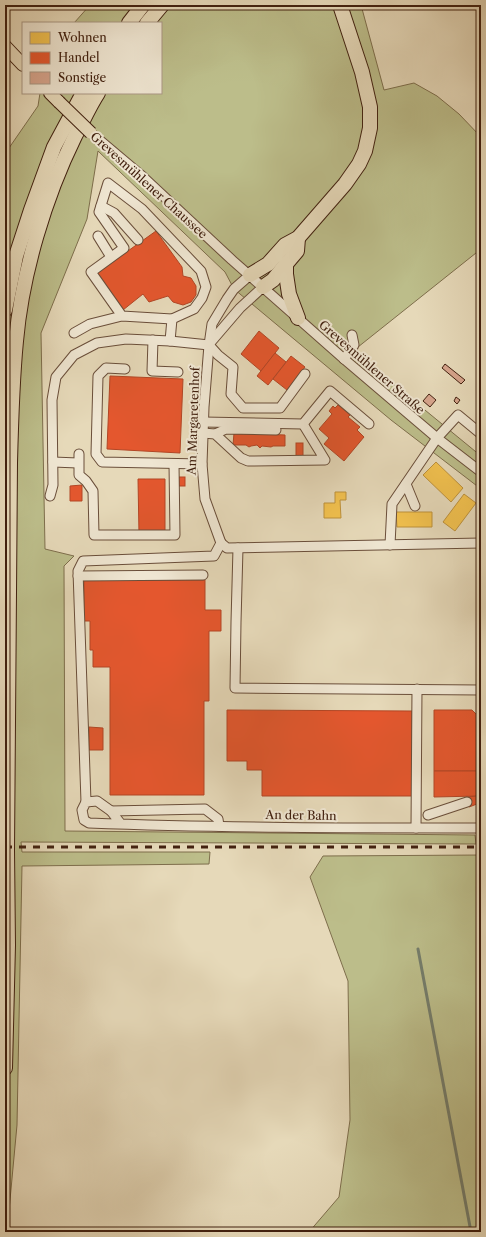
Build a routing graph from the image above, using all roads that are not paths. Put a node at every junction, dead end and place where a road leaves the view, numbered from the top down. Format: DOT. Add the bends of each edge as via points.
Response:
graph roads {
  1 [pos="162,5"];
  2 [pos="340,5"];
  3 [pos="142,6"];
  4 [pos="130,22"];
  5 [pos="148,22"];
  6 [pos="5,46"];
  7 [pos="22,63"];
  8 [pos="51,94"];
  9 [pos="82,94"];
  10 [pos="97,94"];
  11 [pos="91,133"];
  12 [pos="101,206"];
  13 [pos="98,236"];
  14 [pos="298,238"];
  15 [pos="138,240"];
  16 [pos="111,257"];
  17 [pos="286,264"];
  18 [pos="250,275"];
  19 [pos="263,287"];
  20 [pos="5,310"];
  21 [pos="122,316"];
  22 [pos="298,318"];
  23 [pos="172,319"];
  24 [pos="74,333"];
  25 [pos="352,335"];
  26 [pos="153,340"];
  27 [pos="170,341"];
  28 [pos="209,344"];
  29 [pos="344,360"];
  30 [pos="125,369"];
  31 [pos="178,372"];
  32 [pos="305,374"];
  33 [pos="203,422"];
  34 [pos="303,424"];
  35 [pos="369,424"];
  36 [pos="276,430"];
  37 [pos="203,433"];
  38 [pos="215,434"];
  39 [pos="481,434"];
  40 [pos="437,438"];
  41 [pos="53,462"];
  42 [pos="174,464"];
  43 [pos="202,464"];
  44 [pos="481,472"];
  45 [pos="406,484"];
  46 [pos="50,496"];
  47 [pos="415,506"];
  48 [pos="221,543"];
  49 [pos="481,543"];
  50 [pos="390,545"];
  51 [pos="238,548"];
  52 [pos="160,558"];
  53 [pos="159,575"];
  54 [pos="204,575"];
  55 [pos="78,576"];
  56 [pos="417,689"];
  57 [pos="481,690"];
  58 [pos="86,802"];
  59 [pos="467,802"];
  60 [pos="110,811"];
  61 [pos="428,815"];
  62 [pos="121,824"];
  63 [pos="218,826"];
  64 [pos="416,828"];
  65 [pos="481,828"];
  66 [pos="5,1068"];
  1 -- 5 [label="highway"];
  2 -- 14 [label="highway" via="366,90 370,108 370,128 359,164 333,199"];
  3 -- 4 [label="highway"];
  6 -- 7 [label="main road"];
  8 -- 11 [label="main road, Grevesmühlener Chaussee, bridge"];
  9 -- 20 [label="highway" via="54,147 31,210 16,256"];
  10 -- 66 [label="highway" via="63,161 42,218 23,292 16,341 10,463"];
  11 -- 18 [label="street, Grevesmühlener Chaussee"];
  12 -- 15 [label="street" via="114,213"];
  12 -- 16 [label="street" via="98,212 124,248"];
  12 -- 23 [label="street" via="108,183 142,209 201,271 206,287 202,298 194,309"];
  13 -- 16 [label="street"];
  14 -- 17 [label="highway" via="297,251"];
  14 -- 18 [label="highway" via="285,245 268,264"];
  16 -- 21 [label="street" via="91,272"];
  17 -- 19 [label="highway" via="273,280"];
  17 -- 22 [label="highway" via="287,285"];
  18 -- 19 [label="street, Grevesmühlener Straße"];
  18 -- 28 [label="street, Am Margaretenhof" via="234,289 212,324"];
  19 -- 22 [label="street, Grevesmühlener Straße"];
  19 -- 28 [label="street" via="240,308"];
  21 -- 23 [label="street"];
  21 -- 24 [label="street" via="90,324"];
  22 -- 29 [label="street, Grevesmühlener Straße"];
  23 -- 27 [label="street"];
  25 -- 29 [label="street" via="354,345"];
  26 -- 27 [label="street"];
  26 -- 31 [label="street" via="152,371"];
  26 -- 41 [label="street" via="97,343 74,355 56,377 52,400"];
  27 -- 28 [label="street"];
  28 -- 32 [label="street" via="218,355 233,366 232,394 243,408 280,408"];
  28 -- 33 [label="street, Am Margaretenhof"];
  29 -- 40 [label="street, Grevesmühlener Straße"];
  30 -- 42 [label="street" via="106,368 98,376 96,454 102,462"];
  33 -- 34 [label="street"];
  33 -- 37 [label="street, Am Margaretenhof"];
  34 -- 35 [label="street" via="330,391"];
  34 -- 38 [label="street" via="325,460 248,461 241,458"];
  36 -- 38 [label="street" via="226,429"];
  37 -- 38 [label="street"];
  37 -- 43 [label="street, Am Margaretenhof"];
  39 -- 40 [label="street" via="458,415"];
  40 -- 44 [label="street, Grevesmühlener Straße"];
  40 -- 45 [label="street"];
  41 -- 42 [label="street" via="79,458 79,475 93,490 94,535 175,535"];
  41 -- 46 [label="street" via="53,485"];
  42 -- 43 [label="street"];
  43 -- 48 [label="street, Am Margaretenhof" via="205,499"];
  45 -- 47 [label="street"];
  45 -- 50 [label="street" via="392,504"];
  48 -- 51 [label="street" via="227,548"];
  48 -- 52 [label="street" via="214,556"];
  49 -- 50 [label="street"];
  50 -- 51 [label="street"];
  51 -- 56 [label="street" via="235,688"];
  52 -- 53 [label="street"];
  52 -- 55 [label="street" via="83,561"];
  53 -- 54 [label="street"];
  53 -- 55 [label="street"];
  55 -- 58 [label="street"];
  56 -- 57 [label="street"];
  56 -- 64 [label="street"];
  58 -- 60 [label="street" via="97,801"];
  58 -- 62 [label="street, An der Bahn" via="82,810 84,820 89,823"];
  59 -- 61 [label="street"];
  60 -- 62 [label="street"];
  60 -- 63 [label="street" via="205,809 218,819"];
  62 -- 63 [label="street, An der Bahn"];
  63 -- 64 [label="street, An der Bahn"];
  64 -- 65 [label="street, An der Bahn"];
}
